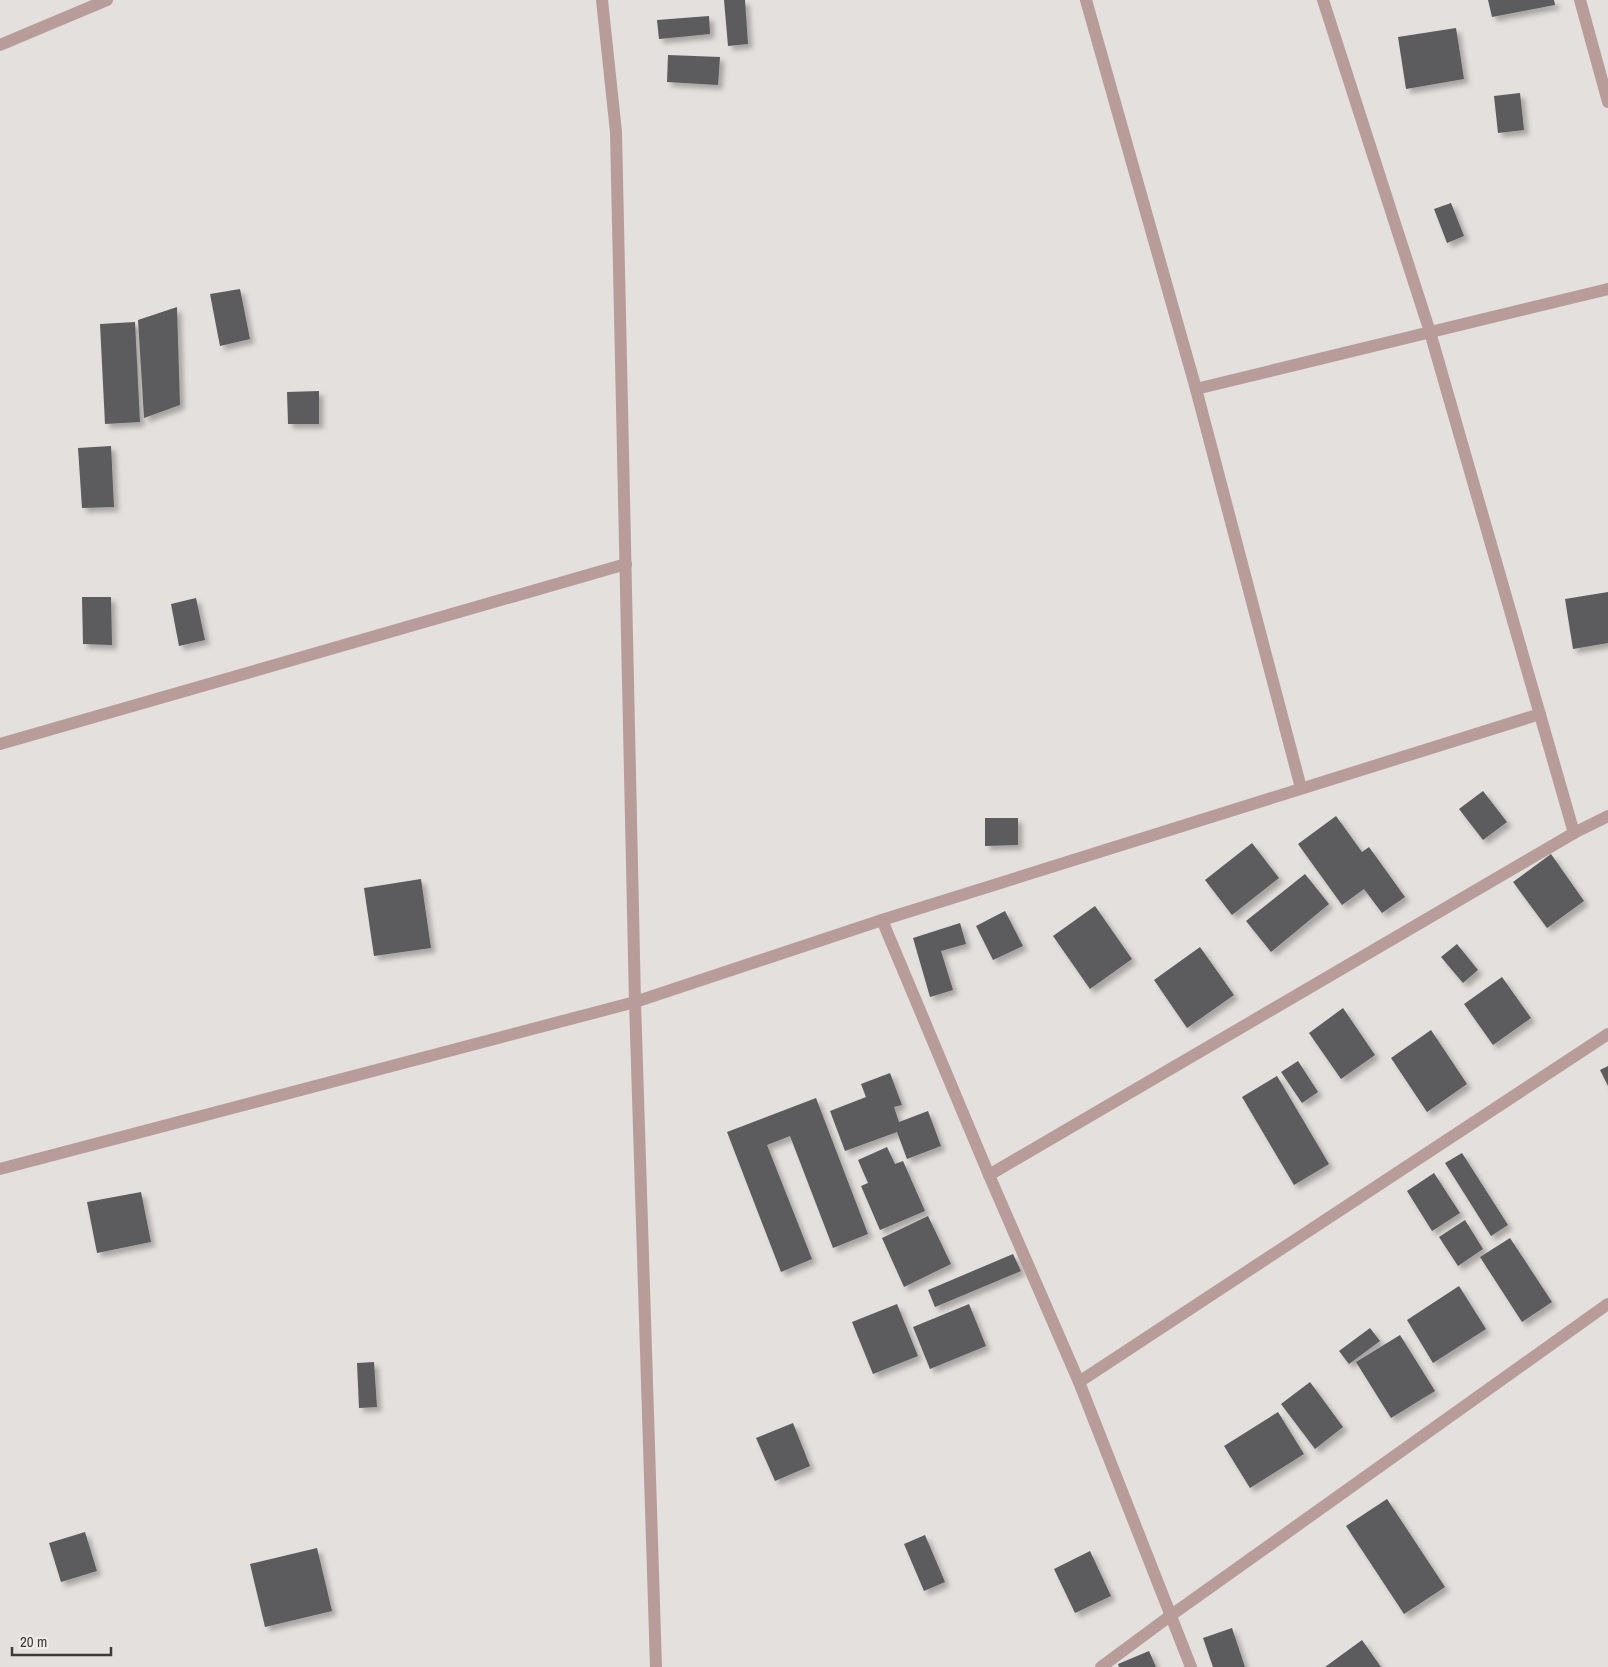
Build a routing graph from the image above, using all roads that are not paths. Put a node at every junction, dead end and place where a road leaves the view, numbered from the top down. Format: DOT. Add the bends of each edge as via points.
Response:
graph roads {
  1 [pos="107,0"];
  2 [pos="602,0"];
  3 [pos="1086,0"];
  4 [pos="1323,0"];
  5 [pos="1580,0"];
  6 [pos="0,45"];
  7 [pos="1608,102"];
  8 [pos="1608,288"];
  9 [pos="1430,332"];
  10 [pos="1196,388"];
  11 [pos="626,564"];
  12 [pos="1540,714"];
  13 [pos="0,744"];
  14 [pos="1301,788"];
  15 [pos="1608,816"];
  16 [pos="1574,833"];
  17 [pos="882,920"];
  18 [pos="636,1002"];
  19 [pos="1608,1034"];
  20 [pos="0,1169"];
  21 [pos="989,1175"];
  22 [pos="1608,1304"];
  23 [pos="1079,1382"];
  24 [pos="1170,1616"];
  25 [pos="656,1667"];
  26 [pos="1101,1667"];
  27 [pos="1191,1667"];
  1 -- 6 [label="street"];
  2 -- 11 [label="street" via="616,132"];
  3 -- 10 [label="street"];
  4 -- 9 [label="street"];
  5 -- 7 [label="street"];
  8 -- 9 [label="street"];
  9 -- 10 [label="street"];
  9 -- 12 [label="street"];
  10 -- 14 [label="street"];
  11 -- 13 [label="street"];
  11 -- 18 [label="street"];
  12 -- 14 [label="street"];
  12 -- 16 [label="street"];
  14 -- 17 [label="street"];
  15 -- 16 [label="street"];
  16 -- 21 [label="street"];
  17 -- 18 [label="street"];
  17 -- 21 [label="street"];
  18 -- 20 [label="street"];
  18 -- 25 [label="street"];
  19 -- 23 [label="street"];
  21 -- 23 [label="street"];
  22 -- 24 [label="street"];
  23 -- 24 [label="street"];
  24 -- 26 [label="street"];
  24 -- 27 [label="street"];
}
